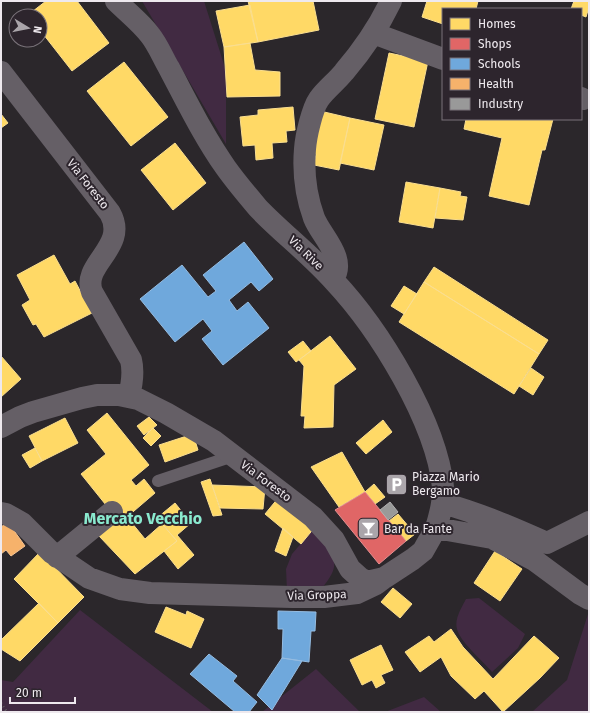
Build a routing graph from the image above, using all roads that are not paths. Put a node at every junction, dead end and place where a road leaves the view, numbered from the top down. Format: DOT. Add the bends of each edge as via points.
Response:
graph roads {
  1 [pos="116,1"];
  2 [pos="391,1"];
  3 [pos="373,33"];
  4 [pos="442,59"];
  5 [pos="1,72"];
  6 [pos="333,279"];
  7 [pos="129,396"];
  8 [pos="4,424"];
  9 [pos="233,456"];
  10 [pos="158,481"];
  11 [pos="1,499"];
  12 [pos="442,503"];
  13 [pos="112,512"];
  14 [pos="1,513"];
  15 [pos="589,522"];
  16 [pos="22,523"];
  17 [pos="436,528"];
  18 [pos="340,548"];
  19 [pos="57,557"];
  20 [pos="384,578"];
  21 [pos="324,597"];
  22 [pos="589,599"];
  1 -- 6 [label="street, Via Rive" via="150,35 224,166 259,209"];
  2 -- 3 [label="street"];
  3 -- 4 [label="street"];
  3 -- 6 [label="street" via="344,72 318,100 309,125 305,149 306,187 314,219 334,253 337,268"];
  5 -- 7 [label="street, Via Foresto" via="114,220 112,243 93,272 89,283 131,360"];
  6 -- 12 [label="street, Via Rive" via="367,320 410,393 434,447 443,488"];
  7 -- 8 [label="street, Via Foresto" via="82,398 33,412"];
  7 -- 9 [label="street, Via Foresto" via="166,413 214,441"];
  9 -- 10 [label="lane"];
  9 -- 18 [label="street, Via Foresto" via="313,517"];
  11 -- 16 [label="street, Via Groppa"];
  12 -- 15 [label="street" via="482,515 547,543"];
  12 -- 17 [label="street, Via Rive"];
  13 -- 19 [label="street"];
  14 -- 16 [label="street, Via Groppa"];
  16 -- 19 [label="street, Via Groppa"];
  17 -- 20 [label="street, Via Groppa" via="423,550"];
  17 -- 22 [label="street" via="492,538 534,560"];
  18 -- 20 [label="street, Via Foresto" via="350,569 360,578 371,581"];
  18 -- 21 [label="street" via="339,577 330,593"];
  19 -- 21 [label="street, Via Groppa" via="89,578 120,589 150,593"];
  20 -- 21 [label="street, Via Groppa" via="357,593"];
}
